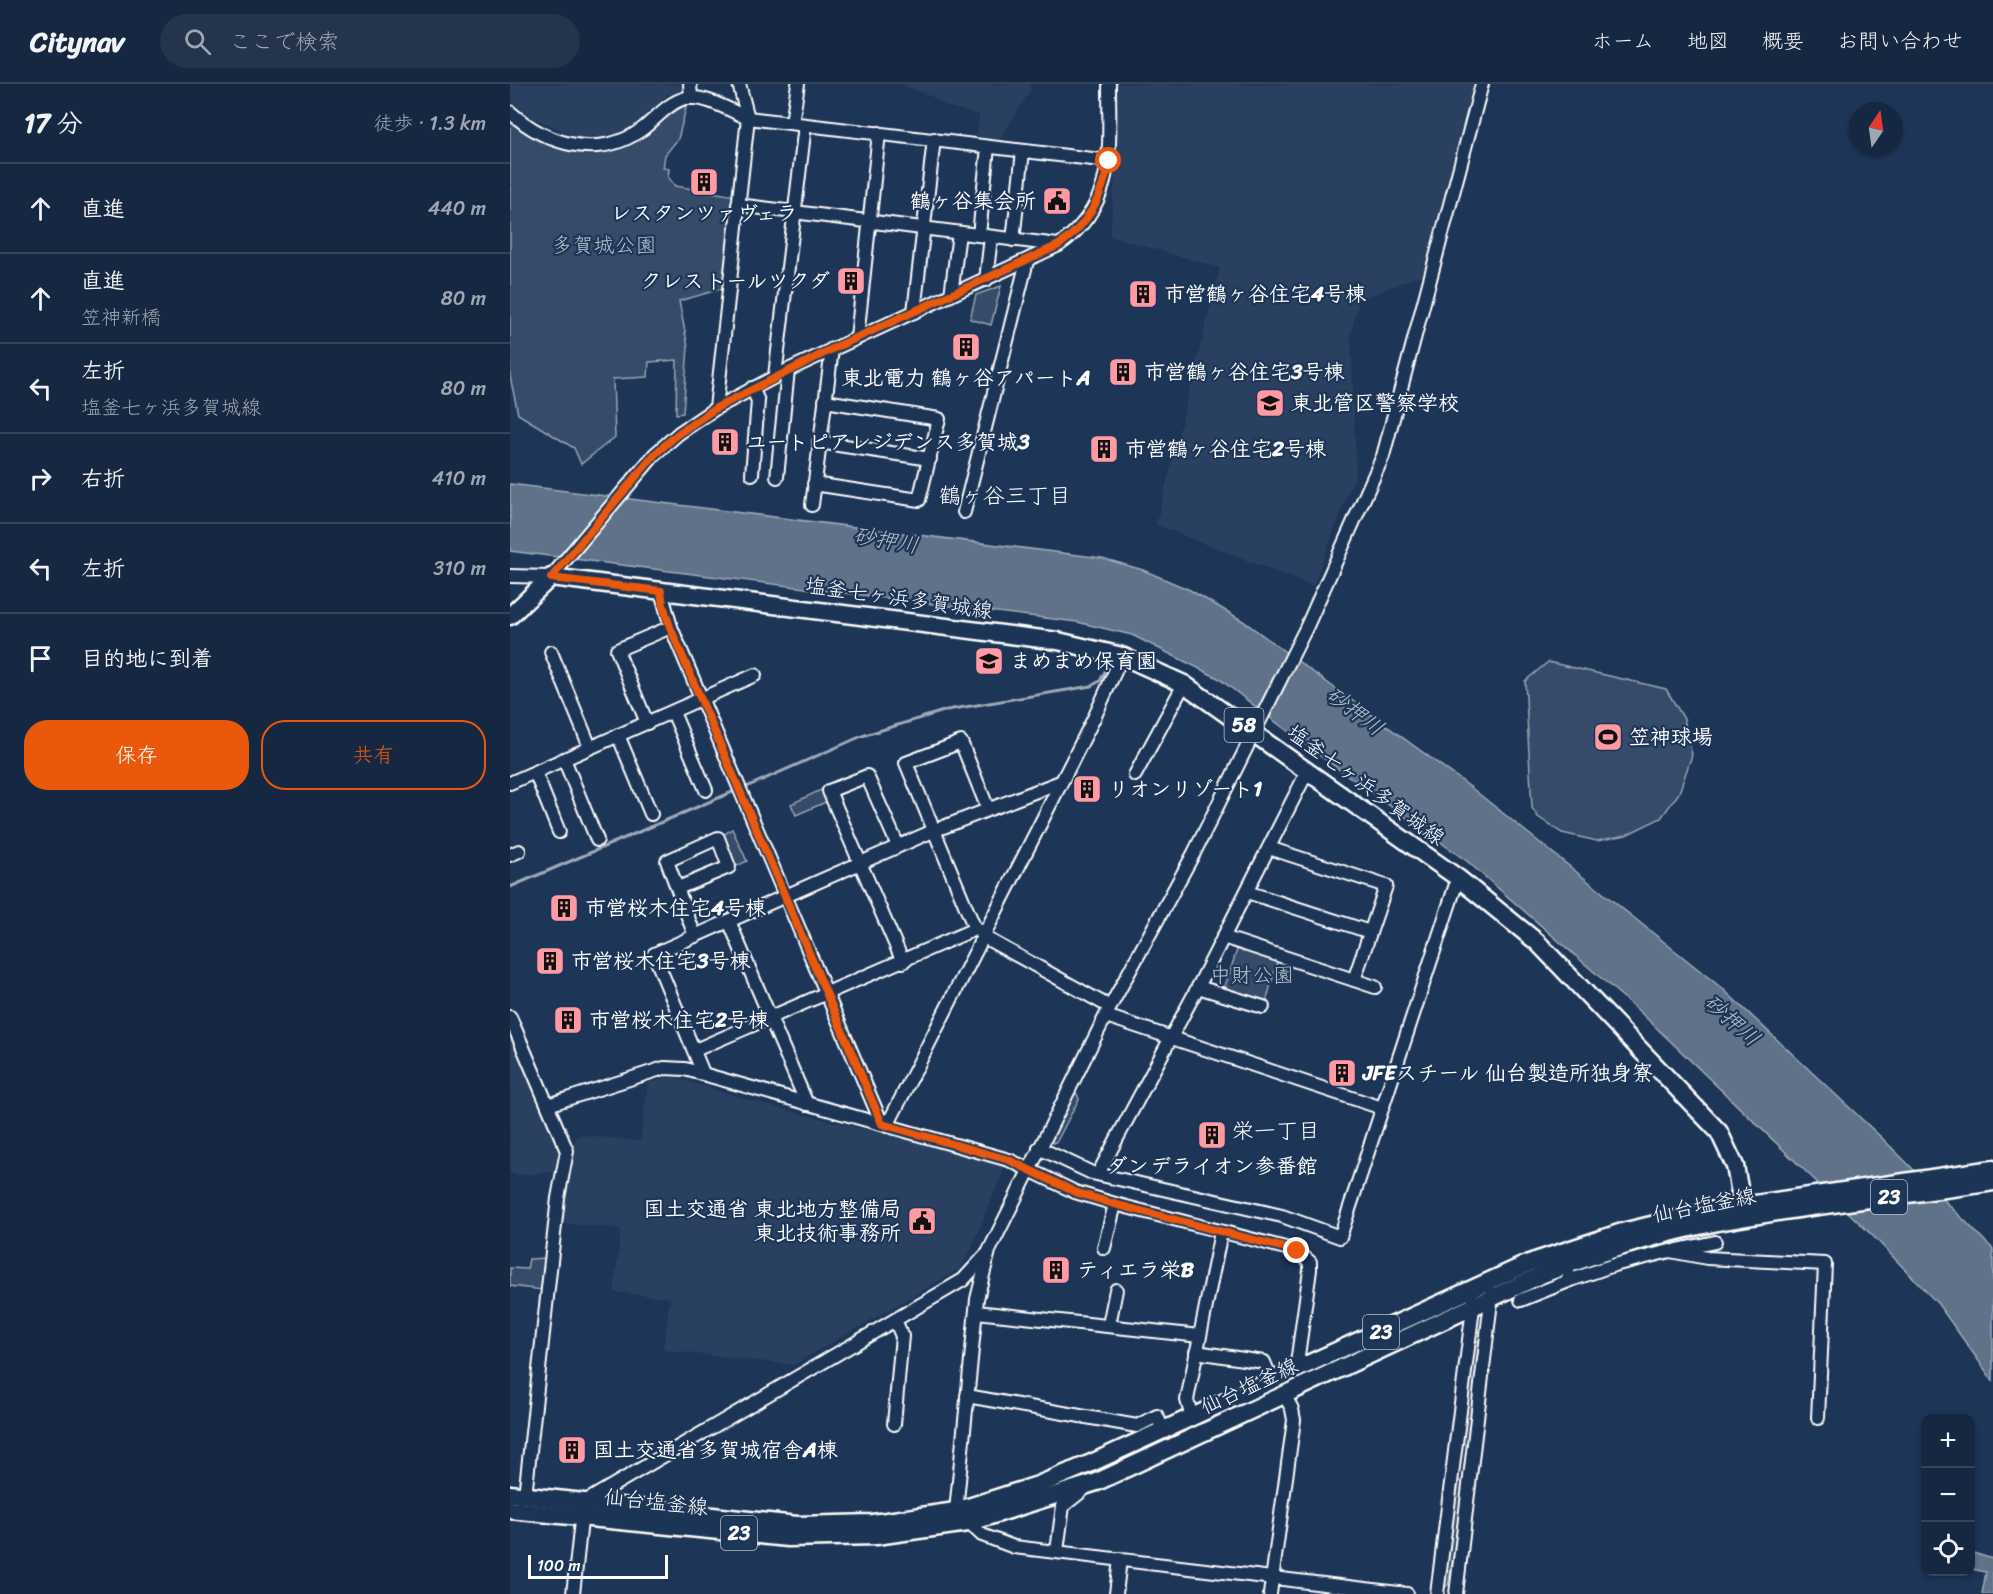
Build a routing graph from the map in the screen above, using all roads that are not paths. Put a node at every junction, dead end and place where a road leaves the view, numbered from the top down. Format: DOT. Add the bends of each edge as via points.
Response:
graph roads {
  1 [pos="690,84"];
  2 [pos="739,84"];
  3 [pos="798,84"];
  4 [pos="1109,84"];
  5 [pos="1482,84"];
  6 [pos="691,98"];
  7 [pos="510,112"];
  8 [pos="748,118"];
  9 [pos="799,124"];
  10 [pos="879,133"];
  11 [pos="934,139"];
  12 [pos="988,147"];
  13 [pos="1023,151"];
  14 [pos="1109,161"];
  15 [pos="738,205"];
  16 [pos="794,213"];
  17 [pos="869,221"];
  18 [pos="925,228"];
  19 [pos="959,233"];
  20 [pos="985,236"];
  21 [pos="1013,240"];
  22 [pos="1059,245"];
  23 [pos="1027,261"];
  24 [pos="986,280"];
  25 [pos="951,296"];
  26 [pos="914,312"];
  27 [pos="857,338"];
  28 [pos="832,349"];
  29 [pos="788,370"];
  30 [pos="775,376"];
  31 [pos="752,388"];
  32 [pos="825,401"];
  33 [pos="716,408"];
  34 [pos="819,442"];
  35 [pos="930,459"];
  36 [pos="752,474"];
  37 [pos="777,477"];
  38 [pos="814,484"];
  39 [pos="812,505"];
  40 [pos="964,512"];
  41 [pos="510,576"];
  42 [pos="551,578"];
  43 [pos="661,591"];
  44 [pos="510,616"];
  45 [pos="670,627"];
  46 [pos="550,652"];
  47 [pos="1122,656"];
  48 [pos="755,675"];
  49 [pos="1184,684"];
  50 [pos="702,699"];
  51 [pos="673,712"];
  52 [pos="647,723"];
  53 [pos="1257,726"];
  54 [pos="618,735"];
  55 [pos="590,747"];
  56 [pos="564,759"];
  57 [pos="535,772"];
  58 [pos="1307,772"];
  59 [pos="1135,775"];
  60 [pos="1060,782"];
  61 [pos="510,783"];
  62 [pos="706,790"];
  63 [pos="988,809"];
  64 [pos="651,814"];
  65 [pos="933,831"];
  66 [pos="559,832"];
  67 [pos="597,840"];
  68 [pos="898,846"];
  69 [pos="1269,848"];
  70 [pos="859,863"];
  71 [pos="1458,878"];
  72 [pos="678,888"];
  73 [pos="1247,892"];
  74 [pos="785,896"];
  75 [pos="729,921"];
  76 [pos="981,932"];
  77 [pos="1370,932"];
  78 [pos="695,936"];
  79 [pos="1223,937"];
  80 [pos="903,962"];
  81 [pos="1354,980"];
  82 [pos="1198,987"];
  83 [pos="1375,987"];
  84 [pos="827,994"];
  85 [pos="1263,1007"];
  86 [pos="1108,1012"];
  87 [pos="510,1017"];
  88 [pos="770,1017"];
  89 [pos="1169,1039"];
  90 [pos="695,1050"];
  91 [pos="703,1074"];
  92 [pos="807,1104"];
  93 [pos="548,1105"];
  94 [pos="1382,1108"];
  95 [pos="885,1125"];
  96 [pos="1039,1148"];
  97 [pos="1029,1168"];
  98 [pos="1993,1169"];
  99 [pos="1098,1174"];
  100 [pos="1993,1182"];
  101 [pos="1944,1184"];
  102 [pos="1114,1204"];
  103 [pos="1743,1212"];
  104 [pos="1221,1232"];
  105 [pos="1715,1242"];
  106 [pos="1104,1248"];
  107 [pos="989,1251"];
  108 [pos="1670,1251"];
  109 [pos="1568,1273"];
  110 [pos="963,1280"];
  111 [pos="1494,1280"];
  112 [pos="1116,1290"];
  113 [pos="1475,1290"];
  114 [pos="977,1299"];
  115 [pos="1491,1300"];
  116 [pos="1521,1300"];
  117 [pos="1473,1309"];
  118 [pos="976,1312"];
  119 [pos="895,1320"];
  120 [pos="1109,1326"];
  121 [pos="1200,1336"];
  122 [pos="1196,1352"];
  123 [pos="1296,1370"];
  124 [pos="1272,1381"];
  125 [pos="1284,1394"];
  126 [pos="967,1396"];
  127 [pos="1191,1418"];
  128 [pos="1818,1418"];
  129 [pos="894,1424"];
  130 [pos="1164,1432"];
  131 [pos="1453,1471"];
  132 [pos="1470,1473"];
  133 [pos="1097,1482"];
  134 [pos="517,1495"];
  135 [pos="510,1510"];
  136 [pos="582,1510"];
  137 [pos="956,1511"];
  138 [pos="968,1523"];
  139 [pos="1057,1551"];
  140 [pos="1120,1559"];
  141 [pos="1273,1576"];
  142 [pos="573,1594"];
  143 [pos="1116,1594"];
  144 [pos="1270,1594"];
  145 [pos="1407,1594"];
  146 [pos="1437,1594"];
  147 [pos="1456,1594"];
  1 -- 6 [label="street"];
  2 -- 8 [label="street"];
  3 -- 9 [label="street"];
  4 -- 14 [label="street"];
  5 -- 53 [label="street" via="1383,456"];
  6 -- 7 [label="street" via="672,104 641,130 619,142 590,148 558,141"];
  6 -- 8 [label="street"];
  8 -- 9 [label="street"];
  8 -- 15 [label="street"];
  9 -- 10 [label="street"];
  9 -- 16 [label="street"];
  10 -- 11 [label="street"];
  10 -- 17 [label="street"];
  11 -- 12 [label="street"];
  11 -- 18 [label="street"];
  12 -- 13 [label="street"];
  12 -- 20 [label="street"];
  13 -- 14 [label="street"];
  13 -- 21 [label="street"];
  14 -- 22 [label="street" via="1104,187 1092,213 1075,234"];
  15 -- 16 [label="street"];
  15 -- 33 [label="street"];
  16 -- 17 [label="street"];
  16 -- 30 [label="street"];
  17 -- 18 [label="street"];
  17 -- 27 [label="street"];
  18 -- 19 [label="street"];
  18 -- 26 [label="street"];
  19 -- 20 [label="street"];
  19 -- 25 [label="street"];
  20 -- 21 [label="street"];
  20 -- 24 [label="street"];
  21 -- 22 [label="street"];
  22 -- 23 [label="street"];
  23 -- 24 [label="street"];
  23 -- 40 [label="street"];
  24 -- 25 [label="street"];
  25 -- 26 [label="street"];
  26 -- 27 [label="street"];
  27 -- 28 [label="street"];
  28 -- 29 [label="street"];
  28 -- 32 [label="street"];
  29 -- 30 [label="street"];
  29 -- 37 [label="street"];
  30 -- 31 [label="street"];
  31 -- 33 [label="street"];
  31 -- 36 [label="street" via="758,401"];
  32 -- 34 [label="street"];
  32 -- 35 [label="street" via="939,419"];
  33 -- 42 [label="street" via="669,441"];
  34 -- 35 [label="street"];
  34 -- 38 [label="street"];
  35 -- 38 [label="street" via="919,500"];
  38 -- 39 [label="street"];
  41 -- 42 [label="street"];
  42 -- 43 [label="main road, 塩釜七ヶ浜多賀城線 / 58"];
  42 -- 44 [label="main road"];
  43 -- 45 [label="street"];
  43 -- 47 [label="main road, 塩釜七ヶ浜多賀城線 / 58" via="1058,641"];
  45 -- 50 [label="street"];
  45 -- 52 [label="street" via="617,650"];
  46 -- 55 [label="street"];
  47 -- 49 [label="main road, 塩釜七ヶ浜多賀城線 / 58"];
  47 -- 60 [label="street"];
  48 -- 50 [label="street"];
  49 -- 53 [label="main road, 塩釜七ヶ浜多賀城線 / 58"];
  49 -- 59 [label="street"];
  50 -- 51 [label="street"];
  50 -- 74 [label="street"];
  51 -- 52 [label="street"];
  51 -- 62 [label="street"];
  52 -- 54 [label="street"];
  53 -- 58 [label="main road, 塩釜七ヶ浜多賀城線 / 58"];
  53 -- 86 [label="street"];
  54 -- 55 [label="street"];
  54 -- 64 [label="street"];
  55 -- 56 [label="street"];
  56 -- 57 [label="street"];
  56 -- 67 [label="street"];
  57 -- 61 [label="street"];
  57 -- 66 [label="street"];
  58 -- 69 [label="street"];
  58 -- 71 [label="main road, 塩釜七ヶ浜多賀城線 / 58"];
  60 -- 63 [label="street"];
  60 -- 76 [label="street"];
  63 -- 65 [label="street"];
  63 -- 65 [label="street" via="961,742 906,763"];
  65 -- 68 [label="street"];
  65 -- 76 [label="street"];
  68 -- 70 [label="street"];
  68 -- 70 [label="street" via="867,776 830,791"];
  69 -- 73 [label="street"];
  69 -- 77 [label="street" via="1386,886"];
  70 -- 74 [label="street"];
  70 -- 80 [label="street"];
  71 -- 94 [label="street"];
  71 -- 103 [label="main road, 塩釜七ヶ浜多賀城線 / 58" via="1538,942 1703,1113 1728,1148"];
  72 -- 72 [label="street" via="667,861 718,838 729,867"];
  72 -- 78 [label="street"];
  73 -- 77 [label="street"];
  73 -- 79 [label="street"];
  74 -- 75 [label="street"];
  74 -- 84 [label="street"];
  75 -- 78 [label="street"];
  75 -- 88 [label="street"];
  76 -- 80 [label="street"];
  76 -- 86 [label="street"];
  76 -- 95 [label="street"];
  77 -- 81 [label="street"];
  78 -- 90 [label="street" via="654,954"];
  79 -- 81 [label="street"];
  79 -- 82 [label="street"];
  80 -- 84 [label="street"];
  81 -- 83 [label="street"];
  82 -- 85 [label="street"];
  82 -- 89 [label="street"];
  84 -- 88 [label="street"];
  84 -- 95 [label="street"];
  86 -- 89 [label="street"];
  86 -- 96 [label="street"];
  87 -- 93 [label="street"];
  88 -- 90 [label="street"];
  88 -- 92 [label="street"];
  89 -- 94 [label="street"];
  89 -- 99 [label="street"];
  90 -- 91 [label="street"];
  91 -- 92 [label="street"];
  91 -- 93 [label="street" via="664,1068"];
  92 -- 95 [label="street"];
  93 -- 134 [label="street" via="567,1151"];
  94 -- 99 [label="street" via="1340,1237 1282,1216"];
  95 -- 97 [label="street"];
  96 -- 97 [label="street"];
  96 -- 99 [label="street"];
  97 -- 102 [label="street" via="1075,1192"];
  97 -- 107 [label="street"];
  98 -- 101 [label="main road, 仙台塩釜線 / 23"];
  100 -- 101 [label="main road, 仙台塩釜線 / 23"];
  101 -- 103 [label="main road, 仙台塩釜線 / 23"];
  102 -- 104 [label="street"];
  102 -- 106 [label="street"];
  103 -- 109 [label="main road, 仙台塩釜線 / 23" via="1644,1240"];
  103 -- 111 [label="main road, 仙台塩釜線 / 23" via="1622,1232 1529,1263"];
  104 -- 121 [label="street"];
  104 -- 123 [label="street" via="1297,1251 1310,1262"];
  105 -- 108 [label="street"];
  107 -- 110 [label="street"];
  107 -- 114 [label="street"];
  108 -- 109 [label="street"];
  108 -- 128 [label="street" via="1707,1258 1825,1264"];
  109 -- 115 [label="main road, 仙台塩釜線 / 23"];
  109 -- 116 [label="street"];
  110 -- 114 [label="street"];
  110 -- 119 [label="street"];
  111 -- 113 [label="main road, 仙台塩釜線 / 23"];
  111 -- 115 [label="street"];
  112 -- 120 [label="street"];
  113 -- 117 [label="street"];
  113 -- 123 [label="main road, 仙台塩釜線 / 23"];
  114 -- 118 [label="street"];
  115 -- 117 [label="main road, 仙台塩釜線 / 23"];
  115 -- 132 [label="street"];
  117 -- 125 [label="main road, 仙台塩釜線 / 23"];
  117 -- 131 [label="street"];
  118 -- 120 [label="street"];
  118 -- 126 [label="street"];
  119 -- 129 [label="street" via="902,1336"];
  119 -- 136 [label="street"];
  120 -- 121 [label="street"];
  121 -- 122 [label="street"];
  122 -- 124 [label="street" via="1264,1362"];
  122 -- 127 [label="street" via="1187,1400"];
  123 -- 124 [label="main road, 仙台塩釜線 / 23"];
  124 -- 127 [label="main road, 仙台塩釜線 / 23"];
  125 -- 133 [label="main road, 仙台塩釜線 / 23"];
  125 -- 141 [label="street" via="1294,1420"];
  126 -- 130 [label="street" via="1137,1426 1157,1416"];
  126 -- 137 [label="street"];
  127 -- 130 [label="main road, 仙台塩釜線 / 23"];
  130 -- 137 [label="main road, 仙台塩釜線 / 23" via="1038,1485"];
  131 -- 132 [label="street"];
  131 -- 146 [label="street"];
  132 -- 147 [label="street"];
  133 -- 138 [label="main road, 仙台塩釜線 / 23"];
  133 -- 139 [label="street" via="1063,1506"];
  134 -- 136 [label="main road, 仙台塩釜線 / 23"];
  135 -- 136 [label="main road, 仙台塩釜線 / 23"];
  136 -- 137 [label="main road, 仙台塩釜線 / 23" via="797,1525 873,1522"];
  136 -- 138 [label="main road, 仙台塩釜線 / 23" via="788,1538 876,1536"];
  136 -- 142 [label="street"];
  137 -- 138 [label="street"];
  138 -- 139 [label="street" via="998,1543"];
  139 -- 140 [label="street"];
  140 -- 141 [label="street"];
  140 -- 143 [label="street"];
  141 -- 144 [label="street"];
  141 -- 145 [label="street"];
}
